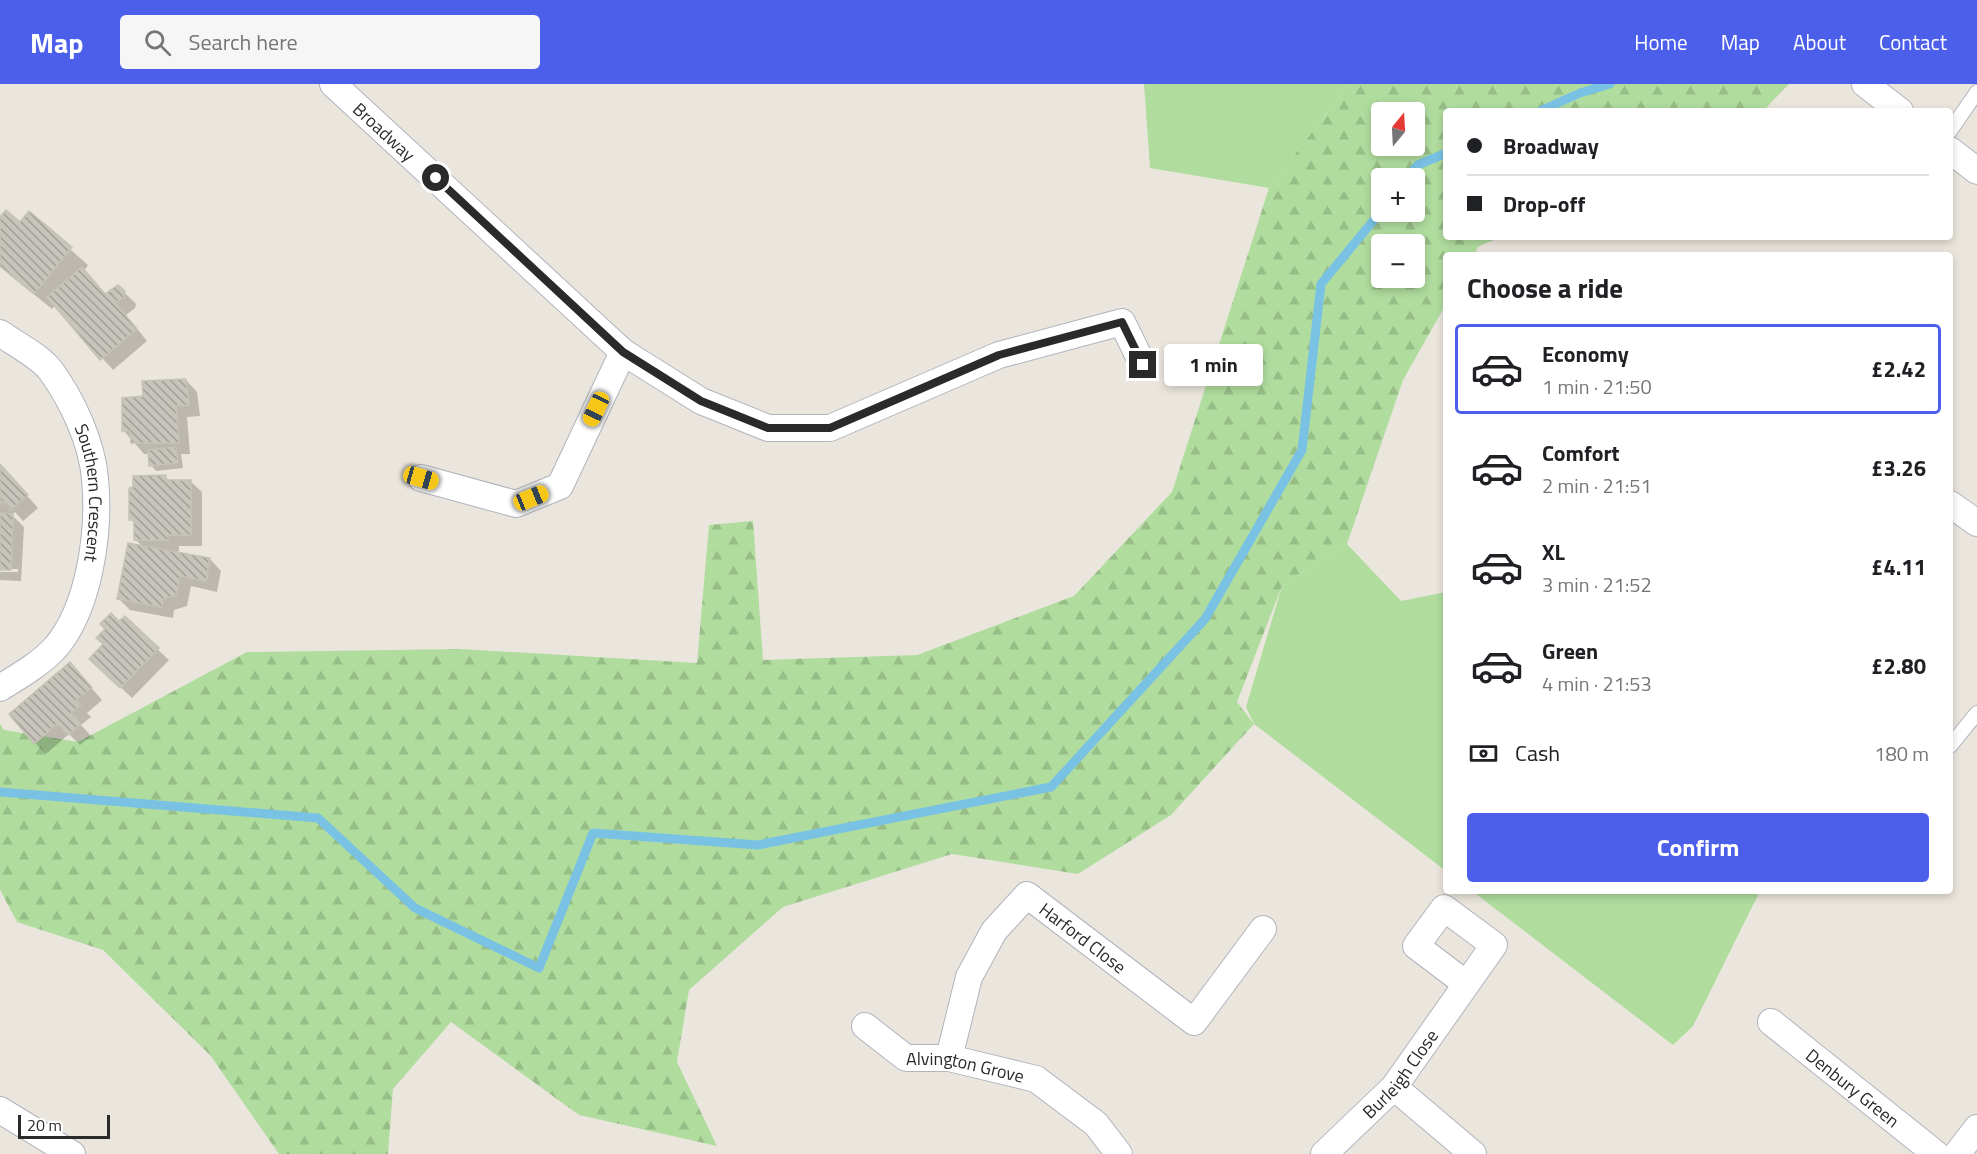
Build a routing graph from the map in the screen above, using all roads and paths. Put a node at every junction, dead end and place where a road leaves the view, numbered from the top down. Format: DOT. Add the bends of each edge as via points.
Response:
graph roads {
  1 [pos="333,84"];
  2 [pos="1865,84"];
  3 [pos="1977,92"];
  4 [pos="1896,108"];
  5 [pos="1953,127"];
  6 [pos="1953,152"];
  7 [pos="1977,171"];
  8 [pos="0,333"];
  9 [pos="623,352"];
  10 [pos="1143,365"];
  11 [pos="421,478"];
  12 [pos="1953,506"];
  13 [pos="1977,522"];
  14 [pos="0,688"];
  15 [pos="1977,713"];
  16 [pos="1953,742"];
  17 [pos="1263,929"];
  18 [pos="1465,983"];
  19 [pos="1771,1022"];
  20 [pos="865,1026"];
  21 [pos="949,1058"];
  22 [pos="1394,1087"];
  23 [pos="0,1110"];
  24 [pos="1977,1128"];
  25 [pos="72,1154"];
  26 [pos="1119,1154"];
  27 [pos="1324,1154"];
  28 [pos="1473,1154"];
  29 [pos="1936,1154"];
  30 [pos="1957,1154"];
  1 -- 9 [label="street, Broadway"];
  2 -- 4 [label="street"];
  3 -- 5 [label="lane"];
  6 -- 7 [label="street"];
  8 -- 14 [label="street, Southern Crescent" via="49,369 78,414 95,478 89,571 79,608 56,647"];
  9 -- 10 [label="street, Broadway" via="701,401 768,428 830,428 999,355 1122,322"];
  9 -- 11 [label="street" via="560,486 516,504"];
  12 -- 13 [label="street"];
  15 -- 16 [label="lane"];
  17 -- 21 [label="street, Harford Close" via="1194,1022 1027,895 994,932 969,977"];
  18 -- 22 [label="street, Burleigh Close"];
  19 -- 29 [label="street, Denbury Green"];
  20 -- 21 [label="street, Alvington Grove" via="906,1058"];
  21 -- 26 [label="street, Alvington Grove" via="1036,1079 1096,1124"];
  22 -- 27 [label="street, Burleigh Close"];
  22 -- 28 [label="street"];
  23 -- 25 [label="street"];
  24 -- 30 [label="street"];
}
